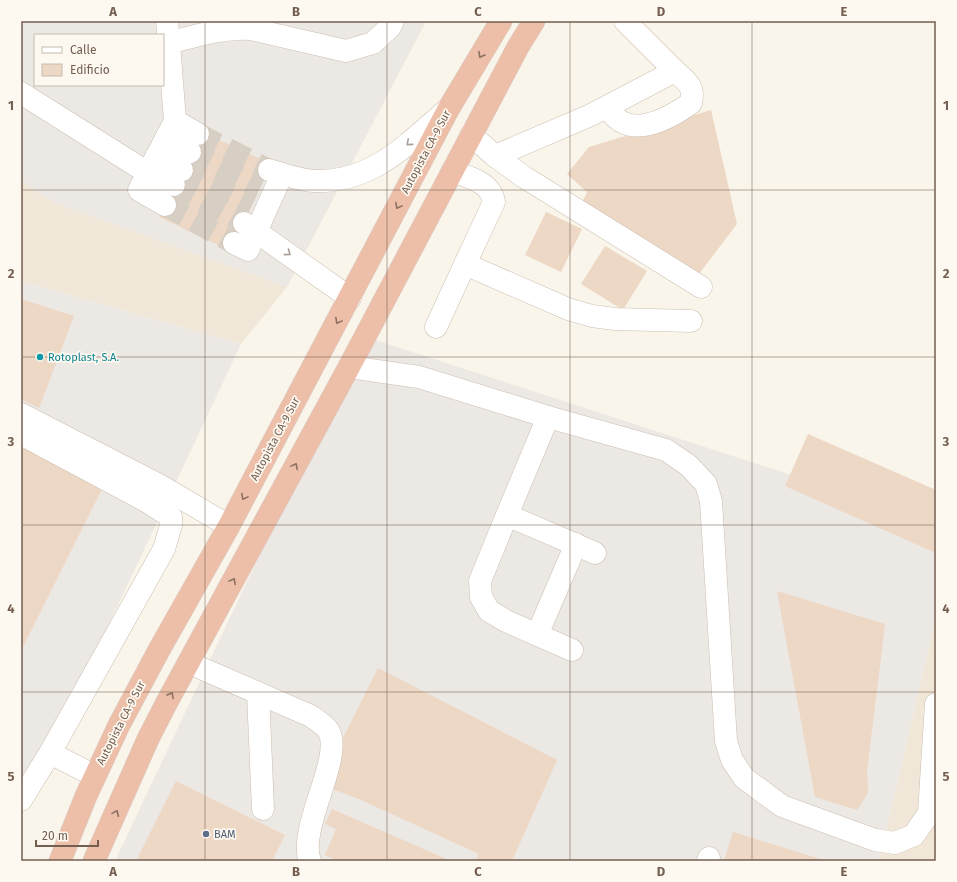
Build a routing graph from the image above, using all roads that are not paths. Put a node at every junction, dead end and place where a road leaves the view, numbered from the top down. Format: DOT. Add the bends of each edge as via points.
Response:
graph roads {
  1 [pos="167,21"];
  2 [pos="393,21"];
  3 [pos="500,21"];
  4 [pos="534,21"];
  5 [pos="625,21"];
  6 [pos="274,28"];
  7 [pos="169,43"];
  8 [pos="675,71"];
  9 [pos="21,93"];
  10 [pos="608,107"];
  11 [pos="449,108"];
  12 [pos="471,135"];
  13 [pos="161,147"];
  14 [pos="495,156"];
  15 [pos="452,171"];
  16 [pos="263,200"];
  17 [pos="165,205"];
  18 [pos="234,243"];
  19 [pos="465,264"];
  20 [pos="700,286"];
  21 [pos="350,298"];
  22 [pos="691,321"];
  23 [pos="436,327"];
  24 [pos="349,367"];
  25 [pos="21,414"];
  26 [pos="548,417"];
  27 [pos="21,434"];
  28 [pos="507,515"];
  29 [pos="230,526"];
  30 [pos="537,635"];
  31 [pos="572,650"];
  32 [pos="189,663"];
  33 [pos="258,693"];
  34 [pos="936,704"];
  35 [pos="50,753"];
  36 [pos="28,771"];
  37 [pos="95,776"];
  38 [pos="22,796"];
  39 [pos="263,809"];
  40 [pos="60,861"];
  41 [pos="94,861"];
  42 [pos="310,861"];
  1 -- 7 [label="lane"];
  2 -- 6 [label="lane" via="373,43 346,51"];
  3 -- 11 [label="highway, Autopista CA-9 Sur, one-way"];
  4 -- 12 [label="highway"];
  5 -- 8 [label="lane"];
  6 -- 7 [label="lane" via="231,29"];
  7 -- 13 [label="lane"];
  8 -- 10 [label="lane"];
  8 -- 10 [label="lane" via="689,83 694,94 691,103 670,117 641,126 625,124 613,117"];
  9 -- 13 [label="lane"];
  10 -- 14 [label="lane"];
  11 -- 16 [label="lane, one-way" via="389,160 364,173 338,180 318,181"];
  11 -- 21 [label="highway, Autopista CA-9 Sur, one-way"];
  12 -- 14 [label="lane"];
  12 -- 15 [label="highway"];
  13 -- 13 [label="lane" via="186,160"];
  13 -- 17 [label="lane" via="139,190"];
  14 -- 20 [label="lane" via="524,177"];
  15 -- 19 [label="lane" via="489,188 494,202"];
  15 -- 24 [label="highway"];
  16 -- 18 [label="lane" via="248,250"];
  16 -- 21 [label="lane, one-way"];
  19 -- 22 [label="lane" via="568,309 592,316"];
  19 -- 23 [label="lane"];
  21 -- 29 [label="highway, Autopista CA-9 Sur, one-way"];
  24 -- 26 [label="lane" via="419,377"];
  32 -- 24 [label="highway, one-way"];
  25 -- 29 [label="lane" via="159,485"];
  26 -- 28 [label="lane"];
  26 -- 34 [label="lane" via="666,450 688,465 706,484 711,500 726,741 732,760 744,778 762,792 782,806 875,840 895,843 914,834 929,813"];
  27 -- 35 [label="lane" via="171,517 164,549"];
  28 -- 30 [label="lane" via="480,581 481,597 489,612"];
  28 -- 30 [label="lane" via="585,549"];
  29 -- 37 [label="highway, Autopista CA-9 Sur" via="159,650"];
  30 -- 31 [label="lane"];
  32 -- 33 [label="lane"];
  41 -- 32 [label="highway, one-way" via="148,739"];
  33 -- 39 [label="lane"];
  33 -- 42 [label="lane" via="311,716 328,730 332,750 307,842"];
  35 -- 36 [label="lane"];
  35 -- 37 [label="lane"];
  36 -- 38 [label="lane"];
  37 -- 40 [label="highway, Autopista CA-9 Sur"];
}
